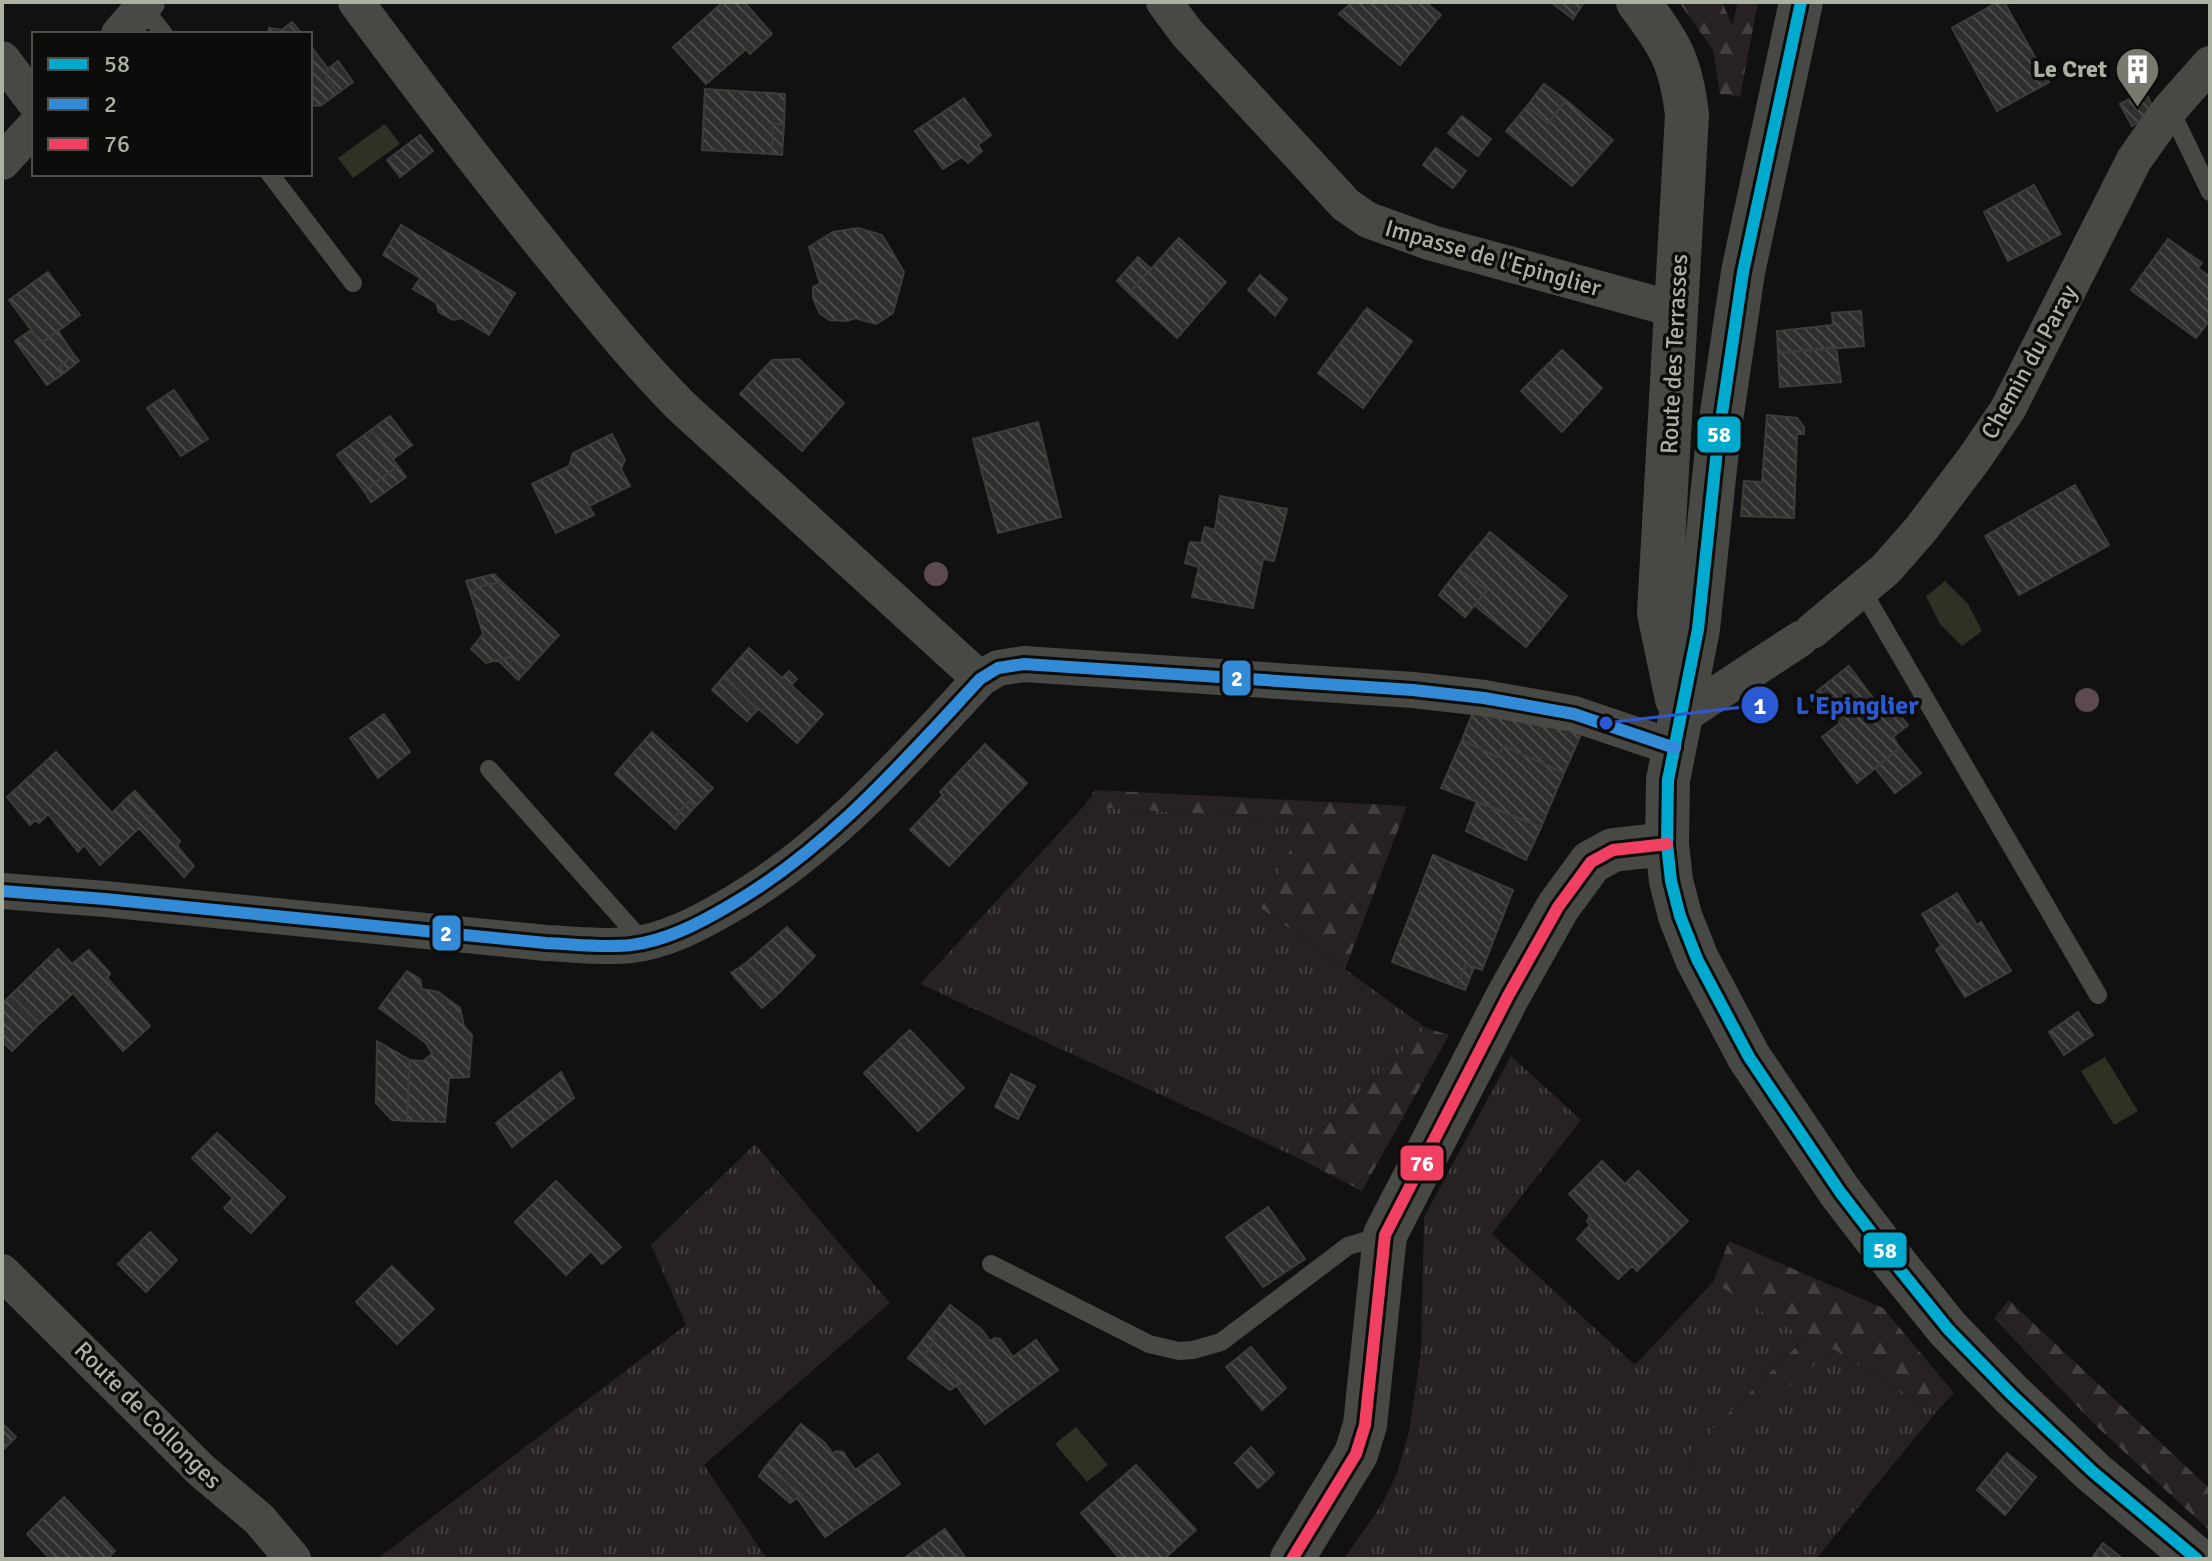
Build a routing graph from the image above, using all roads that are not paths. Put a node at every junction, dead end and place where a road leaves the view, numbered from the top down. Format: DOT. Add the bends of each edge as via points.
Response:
graph roads {
  1 [pos="356,2"];
  2 [pos="1164,2"];
  3 [pos="1638,2"];
  4 [pos="1801,2"];
  5 [pos="152,14"];
  6 [pos="122,32"];
  7 [pos="2,59"];
  8 [pos="2210,64"];
  9 [pos="32,98"];
  10 [pos="2170,109"];
  11 [pos="32,129"];
  12 [pos="2,162"];
  13 [pos="272,176"];
  14 [pos="2210,192"];
  15 [pos="353,283"];
  16 [pos="1677,310"];
  17 [pos="1862,590"];
  18 [pos="980,679"];
  19 [pos="1678,732"];
  20 [pos="489,769"];
  21 [pos="1667,844"];
  22 [pos="2,891"];
  23 [pos="643,942"];
  24 [pos="2098,995"];
  25 [pos="1385,1235"];
  26 [pos="991,1264"];
  27 [pos="2,1272"];
  28 [pos="293,1559"];
  29 [pos="1292,1559"];
  30 [pos="2197,1559"];
  1 -- 18 [label="street" via="479,168 652,377"];
  2 -- 16 [label="street, Impasse de l'Epinglier" via="1346,205 1368,220 1432,243"];
  3 -- 16 [label="street, Route des Terrasses" via="1675,57 1685,93"];
  4 -- 19 [label="street" via="1743,272 1698,629"];
  5 -- 6 [label="street"];
  7 -- 9 [label="street"];
  8 -- 10 [label="street, Chemin du Paray"];
  10 -- 14 [label="lane"];
  10 -- 17 [label="street, Chemin du Paray" via="2134,160 2008,409 1921,529"];
  11 -- 12 [label="street"];
  13 -- 15 [label="lane"];
  16 -- 19 [label="street, Route des Terrasses" via="1659,613"];
  17 -- 19 [label="street, Chemin du Paray"];
  17 -- 24 [label="lane"];
  18 -- 19 [label="street" via="998,668 1038,664 1413,690"];
  18 -- 23 [label="street" via="805,856 712,916"];
  19 -- 21 [label="street" via="1668,780"];
  20 -- 23 [label="lane"];
  21 -- 25 [label="street" via="1613,850 1582,870 1508,996"];
  21 -- 30 [label="street" via="1680,916 1697,959 1749,1057 1840,1192 1948,1329 2000,1383 2093,1472"];
  22 -- 23 [label="street" via="546,943"];
  25 -- 26 [label="lane" via="1348,1246 1221,1342 1193,1350 1149,1344"];
  25 -- 29 [label="street" via="1365,1425 1356,1454"];
  27 -- 28 [label="street, Route de Collonges" via="202,1471 259,1519"];
}
